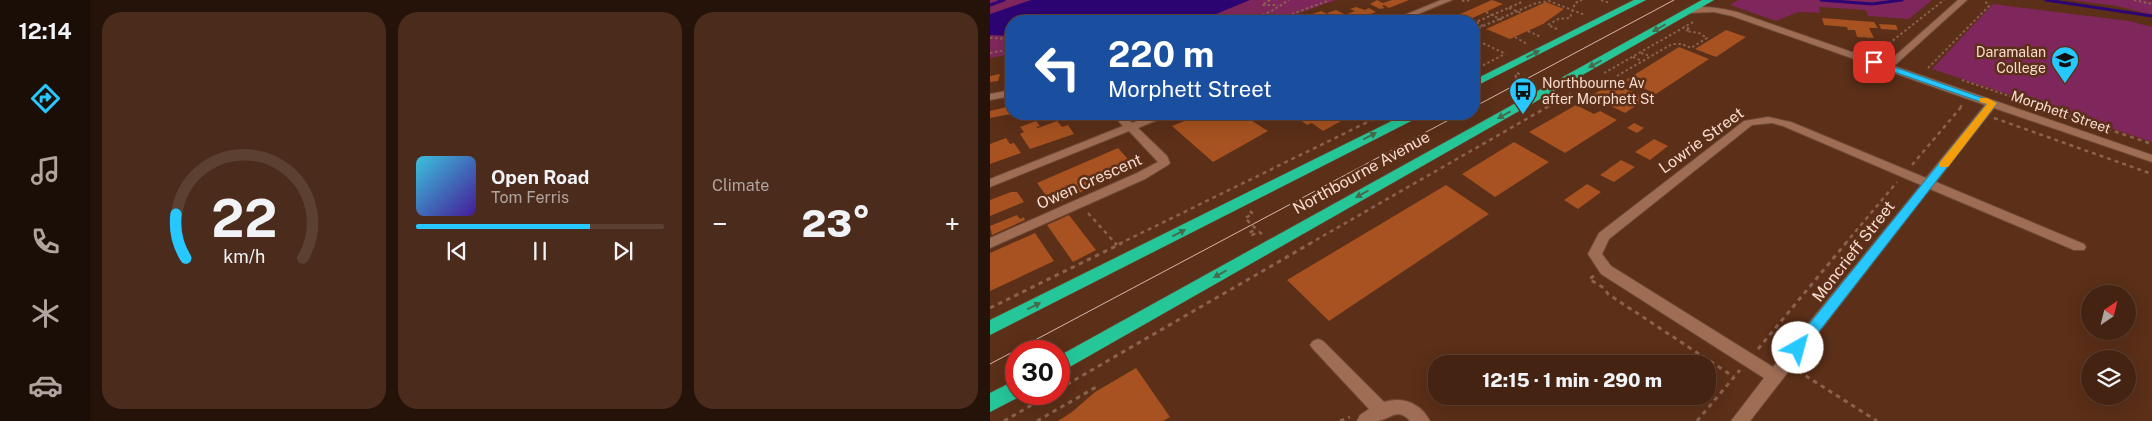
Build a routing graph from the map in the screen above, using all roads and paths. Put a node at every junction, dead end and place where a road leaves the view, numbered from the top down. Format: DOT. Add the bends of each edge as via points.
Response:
graph roads {
  1 [pos="1270,0"];
  2 [pos="1289,0"];
  3 [pos="1330,0"];
  4 [pos="1448,0"];
  5 [pos="1472,0"];
  6 [pos="1582,0"];
  7 [pos="1601,0"];
  8 [pos="1653,0"];
  9 [pos="1694,0"];
  10 [pos="1944,0"];
  11 [pos="1963,0"];
  12 [pos="1984,0"];
  13 [pos="2134,0"];
  14 [pos="1462,1"];
  15 [pos="1707,1"];
  16 [pos="1522,2"];
  17 [pos="1636,2"];
  18 [pos="1610,3"];
  19 [pos="2152,4"];
  20 [pos="1280,5"];
  21 [pos="1509,8"];
  22 [pos="1517,11"];
  23 [pos="1573,11"];
  24 [pos="1689,11"];
  25 [pos="1486,12"];
  26 [pos="1521,13"];
  27 [pos="1734,14"];
  28 [pos="1261,15"];
  29 [pos="1289,15"];
  30 [pos="1409,15"];
  31 [pos="1492,15"];
  32 [pos="1585,16"];
  33 [pos="1500,19"];
  34 [pos="1698,19"];
  35 [pos="1480,20"];
  36 [pos="1504,21"];
  37 [pos="1544,23"];
  38 [pos="1480,24"];
  39 [pos="1548,25"];
  40 [pos="1483,26"];
  41 [pos="1480,27"];
  42 [pos="1684,27"];
  43 [pos="1557,29"];
  44 [pos="1528,31"];
  45 [pos="1541,37"];
  46 [pos="990,38"];
  47 [pos="1515,38"];
  48 [pos="1005,39"];
  49 [pos="1480,42"];
  50 [pos="1527,44"];
  51 [pos="1005,50"];
  52 [pos="990,53"];
  53 [pos="1640,53"];
  54 [pos="1880,53"];
  55 [pos="1506,54"];
  56 [pos="1650,56"];
  57 [pos="1633,57"];
  58 [pos="1642,61"];
  59 [pos="1487,63"];
  60 [pos="1888,67"];
  61 [pos="1501,70"];
  62 [pos="1936,71"];
  63 [pos="1604,73"];
  64 [pos="1617,76"];
  65 [pos="1962,80"];
  66 [pos="1480,81"];
  67 [pos="1978,86"];
  68 [pos="1544,92"];
  69 [pos="1573,92"];
  70 [pos="1005,93"];
  71 [pos="1970,96"];
  72 [pos="990,97"];
  73 [pos="1559,100"];
  74 [pos="1992,103"];
  75 [pos="1124,120"];
  76 [pos="1147,120"];
  77 [pos="1372,120"];
  78 [pos="1403,120"];
  79 [pos="1131,126"];
  80 [pos="2152,144"];
  81 [pos="2152,159"];
  82 [pos="1904,174"];
  83 [pos="990,183"];
  84 [pos="1929,184"];
  85 [pos="1220,195"];
  86 [pos="1232,206"];
  87 [pos="990,243"];
  88 [pos="1273,244"];
  89 [pos="2079,247"];
  90 [pos="1287,258"];
  91 [pos="1604,268"];
  92 [pos="990,308"];
  93 [pos="990,328"];
  94 [pos="1318,345"];
  95 [pos="1070,359"];
  96 [pos="1748,360"];
  97 [pos="1786,363"];
  98 [pos="1734,377"];
  99 [pos="1775,377"];
  100 [pos="1070,384"];
  101 [pos="1098,386"];
  102 [pos="1005,394"];
  103 [pos="990,403"];
  104 [pos="1032,405"];
  105 [pos="1380,410"];
  106 [pos="1004,421"];
  107 [pos="1037,421"];
  108 [pos="1340,421"];
  109 [pos="1354,421"];
  110 [pos="1366,421"];
  111 [pos="1421,421"];
  112 [pos="1697,421"];
  113 [pos="1740,421"];
  114 [pos="1877,421"];
  1 -- 20 [label="path" via="1262,4"];
  2 -- 20 [label="path"];
  3 -- 29 [label="path"];
  4 -- 30 [label="street"];
  5 -- 14 [label="path"];
  6 -- 23 [label="path" via="1575,3"];
  7 -- 18 [label="path"];
  8 -- 17 [label="highway"];
  9 -- 15 [label="highway"];
  10 -- 54 [label="path"];
  11 -- 60 [label="street"];
  12 -- 62 [label="path" via="1989,6 1928,68"];
  13 -- 19 [label="path"];
  15 -- 24 [label="highway, Northbourne Avenue"];
  15 -- 27 [label="street, Morphett Street"];
  16 -- 21 [label="path"];
  61 -- 17 [label="highway, one-way"];
  20 -- 28 [label="path"];
  21 -- 22 [label="path"];
  21 -- 31 [label="path"];
  22 -- 23 [label="path" via="1549,1"];
  22 -- 26 [label="path"];
  22 -- 33 [label="path"];
  23 -- 32 [label="path"];
  23 -- 39 [label="path" via="1570,18 1558,19"];
  24 -- 27 [label="street, Morphett Street" via="1714,10"];
  24 -- 68 [label="highway, Northbourne Avenue, one-way"];
  25 -- 31 [label="path"];
  27 -- 60 [label="street, Morphett Street"];
  31 -- 33 [label="path"];
  31 -- 35 [label="path"];
  33 -- 36 [label="path"];
  33 -- 40 [label="path"];
  34 -- 42 [label="path"];
  37 -- 39 [label="path"];
  38 -- 40 [label="path"];
  39 -- 43 [label="path"];
  40 -- 41 [label="path"];
  42 -- 53 [label="path"];
  42 -- 56 [label="path" via="1690,29 1686,31 1707,38 1691,48 1672,44"];
  44 -- 45 [label="path"];
  46 -- 48 [label="path"];
  47 -- 50 [label="path"];
  49 -- 55 [label="path"];
  51 -- 52 [label="path"];
  53 -- 56 [label="path"];
  53 -- 57 [label="path"];
  56 -- 58 [label="path"];
  57 -- 58 [label="path"];
  57 -- 63 [label="path"];
  58 -- 64 [label="path"];
  59 -- 61 [label="path"];
  60 -- 71 [label="street, Morphett Street"];
  61 -- 66 [label="highway"];
  61 -- 68 [label="path" via="1511,75 1519,74 1514,77 1527,84 1523,86 1530,85"];
  65 -- 67 [label="path"];
  67 -- 71 [label="path"];
  67 -- 80 [label="path"];
  68 -- 73 [label="path"];
  68 -- 88 [label="highway, Northbourne Avenue, one-way"];
  69 -- 73 [label="path"];
  70 -- 72 [label="street"];
  71 -- 74 [label="street, Morphett Street"];
  71 -- 82 [label="path"];
  73 -- 90 [label="path"];
  74 -- 81 [label="street, Morphett Street"];
  74 -- 84 [label="street, Moncrieff Street"];
  75 -- 79 [label="street, Owen Crescent"];
  76 -- 79 [label="street"];
  77 -- 85 [label="path"];
  86 -- 78 [label="highway, Northbourne Avenue, one-way"];
  79 -- 83 [label="street"];
  79 -- 87 [label="street, Owen Crescent" via="1163,158 1164,163"];
  82 -- 84 [label="street, Lowrie Street"];
  82 -- 91 [label="street, Lowrie Street" via="1787,124 1759,119 1748,123 1604,236 1595,254"];
  82 -- 96 [label="path"];
  84 -- 89 [label="street, Lowrie Street"];
  84 -- 97 [label="street, Moncrieff Street"];
  85 -- 86 [label="path"];
  85 -- 92 [label="path"];
  86 -- 88 [label="path" via="1242,215 1250,211 1254,214 1245,218 1256,229 1249,233 1252,236 1259,232"];
  93 -- 86 [label="highway, Northbourne Avenue, one-way"];
  88 -- 90 [label="path"];
  88 -- 95 [label="highway, Northbourne Avenue, one-way"];
  90 -- 100 [label="path"];
  91 -- 96 [label="street"];
  91 -- 98 [label="path" via="1589,279"];
  94 -- 105 [label="street"];
  96 -- 98 [label="path"];
  96 -- 99 [label="street"];
  97 -- 99 [label="street, Moncrieff Street"];
  97 -- 114 [label="path"];
  98 -- 112 [label="path"];
  99 -- 113 [label="street, Moncrieff Street"];
  101 -- 107 [label="path"];
  102 -- 103 [label="highway"];
  104 -- 106 [label="path"];
  105 -- 110 [label="street"];
  105 -- 111 [label="street" via="1409,409"];
  108 -- 109 [label="path" via="1350,416"];
}
